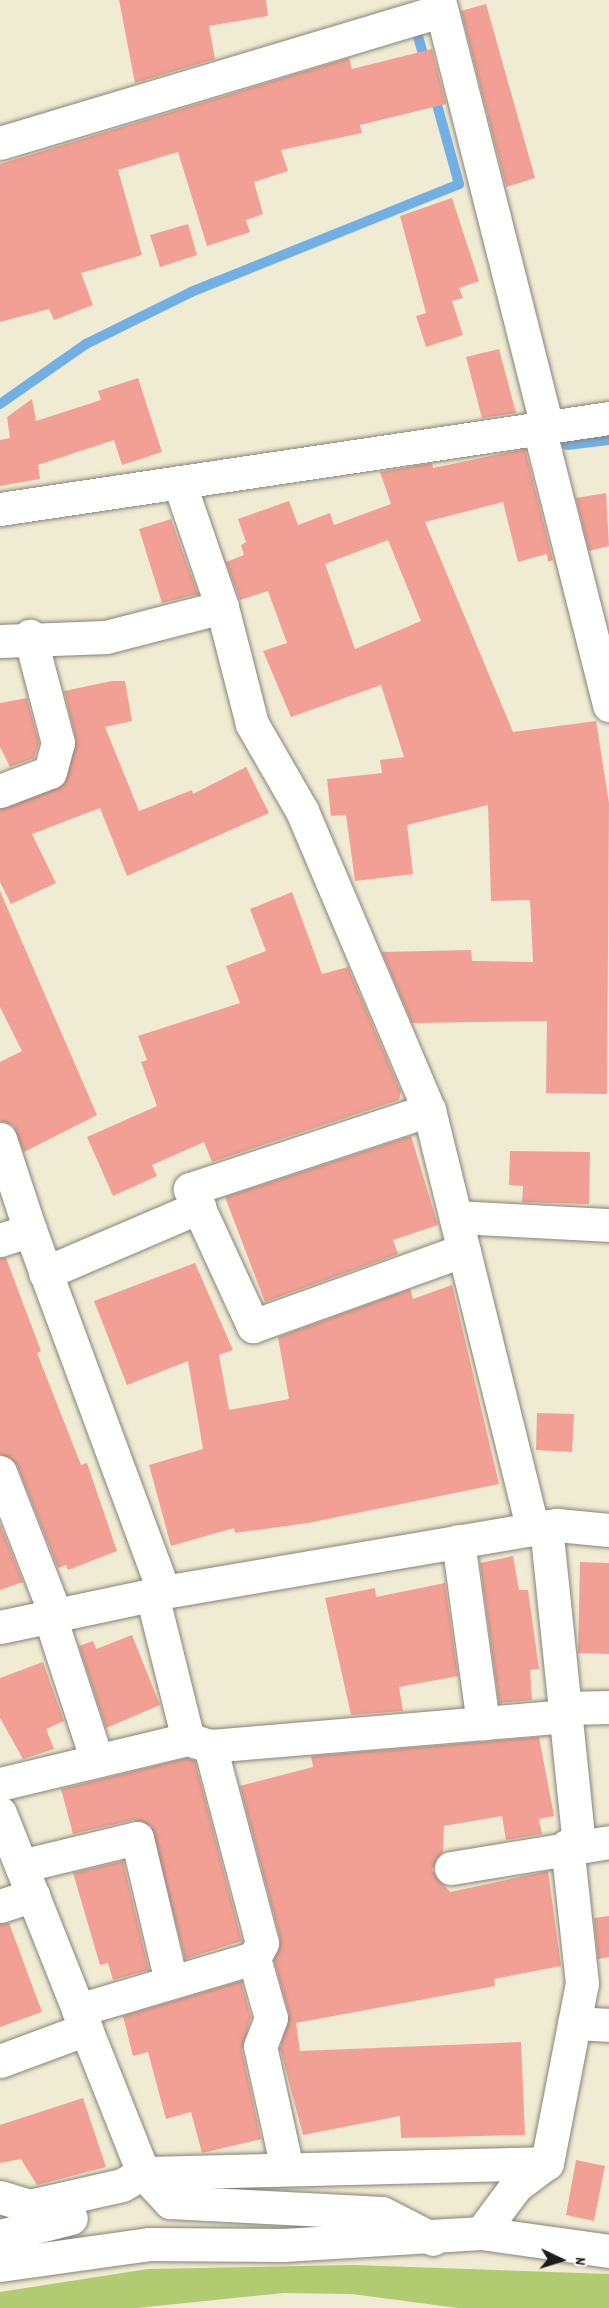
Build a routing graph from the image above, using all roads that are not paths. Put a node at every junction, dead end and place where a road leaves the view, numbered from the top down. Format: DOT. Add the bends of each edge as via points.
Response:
graph roads {
  1 [pos="439,5"];
  2 [pos="0,143"];
  3 [pos="609,418"];
  4 [pos="543,428"];
  5 [pos="179,482"];
  6 [pos="0,509"];
  7 [pos="222,607"];
  8 [pos="15,638"];
  9 [pos="609,705"];
  10 [pos="0,791"];
  11 [pos="429,1110"];
  12 [pos="0,1139"];
  13 [pos="199,1207"];
  14 [pos="456,1217"];
  15 [pos="609,1224"];
  16 [pos="15,1235"];
  17 [pos="464,1250"];
  18 [pos="45,1273"];
  19 [pos="0,1472"];
  20 [pos="540,1527"];
  21 [pos="609,1530"];
  22 [pos="458,1541"];
  23 [pos="158,1594"];
  24 [pos="53,1616"];
  25 [pos="0,1627"];
  26 [pos="609,1707"];
  27 [pos="565,1712"];
  28 [pos="483,1723"];
  29 [pos="199,1742"];
  30 [pos="97,1761"];
  31 [pos="0,1784"];
  32 [pos="0,1813"];
  33 [pos="585,1844"];
  34 [pos="451,1868"];
  35 [pos="27,1880"];
  36 [pos="0,1906"];
  37 [pos="254,1958"];
  38 [pos="171,1982"];
  39 [pos="82,2019"];
  40 [pos="574,2023"];
  41 [pos="609,2025"];
  42 [pos="0,2061"];
  43 [pos="547,2163"];
  44 [pos="287,2169"];
  45 [pos="143,2173"];
  46 [pos="0,2197"];
  47 [pos="481,2233"];
  48 [pos="0,2236"];
  49 [pos="433,2239"];
  50 [pos="609,2251"];
  51 [pos="0,2265"];
  1 -- 2 [label="street"];
  1 -- 4 [label="street"];
  3 -- 4 [label="street"];
  4 -- 5 [label="street"];
  4 -- 9 [label="street"];
  5 -- 6 [label="street"];
  5 -- 7 [label="street"];
  7 -- 8 [label="street" via="106,637"];
  7 -- 11 [label="street" via="252,724 302,812"];
  8 -- 10 [label="street" via="58,744 50,772"];
  11 -- 13 [label="street" via="190,1189"];
  11 -- 14 [label="street"];
  12 -- 16 [label="street"];
  13 -- 17 [label="street" via="253,1326"];
  13 -- 18 [label="street"];
  14 -- 15 [label="street"];
  14 -- 17 [label="street"];
  16 -- 18 [label="street"];
  17 -- 20 [label="street"];
  18 -- 23 [label="street"];
  19 -- 24 [label="street"];
  20 -- 21 [label="street"];
  20 -- 22 [label="street"];
  20 -- 27 [label="street"];
  22 -- 23 [label="street"];
  22 -- 28 [label="street"];
  23 -- 24 [label="street"];
  23 -- 29 [label="street"];
  24 -- 25 [label="street"];
  24 -- 30 [label="street"];
  26 -- 27 [label="street"];
  27 -- 28 [label="street"];
  27 -- 33 [label="street"];
  28 -- 29 [label="street"];
  29 -- 30 [label="street"];
  29 -- 37 [label="street" via="262,1943"];
  30 -- 31 [label="street"];
  32 -- 35 [label="street"];
  33 -- 34 [label="street"];
  33 -- 40 [label="street" via="582,1983"];
  35 -- 36 [label="street"];
  35 -- 38 [label="street" via="137,1838"];
  35 -- 39 [label="street"];
  37 -- 38 [label="street"];
  37 -- 44 [label="street" via="271,2018 260,2046"];
  38 -- 39 [label="street"];
  39 -- 42 [label="street"];
  39 -- 45 [label="street"];
  40 -- 41 [label="street"];
  40 -- 43 [label="street"];
  43 -- 44 [label="street"];
  43 -- 47 [label="street" via="516,2186"];
  44 -- 45 [label="street"];
  45 -- 46 [label="street" via="122,2184 29,2206"];
  45 -- 48 [label="street" via="125,2203"];
  45 -- 49 [label="street" via="170,2202 382,2213"];
  47 -- 49 [label="street"];
  47 -- 50 [label="street"];
  49 -- 51 [label="street" via="149,2244"];
}
